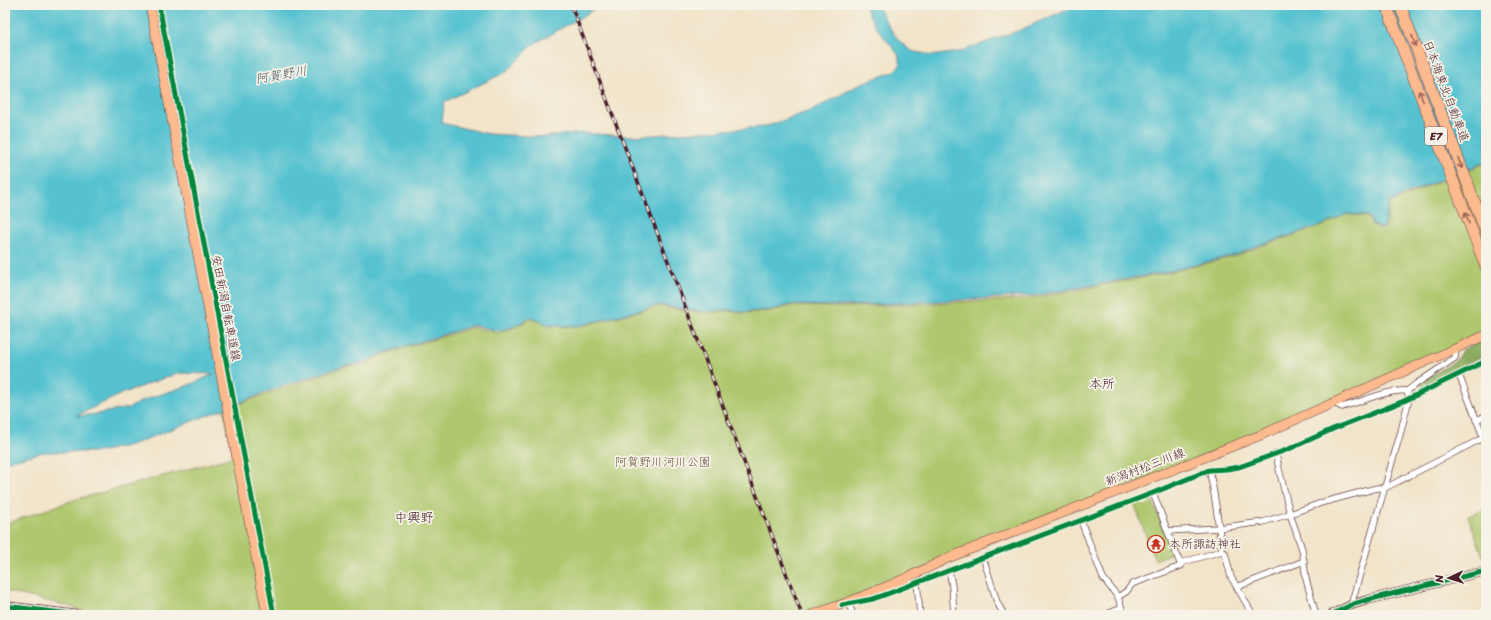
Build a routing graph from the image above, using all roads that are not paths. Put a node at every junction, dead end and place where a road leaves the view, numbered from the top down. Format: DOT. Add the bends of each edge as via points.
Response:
graph roads {
  1 [pos="150,5"];
  2 [pos="1386,5"];
  3 [pos="1400,5"];
  4 [pos="1486,232"];
  5 [pos="1486,267"];
  6 [pos="1486,335"];
  7 [pos="1456,349"];
  8 [pos="1486,361"];
  9 [pos="1459,375"];
  10 [pos="1407,391"];
  11 [pos="1409,399"];
  12 [pos="1334,403"];
  13 [pos="1486,416"];
  14 [pos="1476,420"];
  15 [pos="1484,438"];
  16 [pos="1486,444"];
  17 [pos="1276,453"];
  18 [pos="1209,470"];
  19 [pos="1385,488"];
  20 [pos="1153,493"];
  21 [pos="1290,514"];
  22 [pos="1081,521"];
  23 [pos="1218,528"];
  24 [pos="1168,531"];
  25 [pos="1222,551"];
  26 [pos="983,557"];
  27 [pos="1304,562"];
  28 [pos="1180,563"];
  29 [pos="949,570"];
  30 [pos="1486,571"];
  31 [pos="917,582"];
  32 [pos="1237,587"];
  33 [pos="1118,597"];
  34 [pos="845,604"];
  35 [pos="1351,605"];
  36 [pos="5,606"];
  37 [pos="1122,608"];
  38 [pos="79,615"];
  39 [pos="267,615"];
  40 [pos="811,615"];
  41 [pos="854,615"];
  42 [pos="920,615"];
  43 [pos="954,615"];
  44 [pos="1004,615"];
  45 [pos="1105,615"];
  46 [pos="1124,615"];
  47 [pos="1253,615"];
  48 [pos="1316,615"];
  49 [pos="1331,615"];
  1 -- 39 [label="main road"];
  5 -- 2 [label="highway, 日本海東北自動車道 / E7, one-way"];
  3 -- 4 [label="highway, 日本海東北自動車道 / E7, one-way"];
  6 -- 7 [label="main road, 新潟村松三川線"];
  7 -- 10 [label="street" via="1455,358"];
  7 -- 12 [label="main road, 新潟村松三川線"];
  8 -- 9 [label="street"];
  9 -- 11 [label="street"];
  9 -- 14 [label="street"];
  10 -- 11 [label="street"];
  10 -- 12 [label="street" via="1377,396 1342,407"];
  11 -- 17 [label="street"];
  11 -- 19 [label="street"];
  12 -- 34 [label="main road, 新潟村松三川線" via="1261,435 948,558"];
  13 -- 14 [label="street"];
  14 -- 15 [label="street"];
  15 -- 16 [label="street"];
  15 -- 19 [label="street"];
  17 -- 18 [label="street" via="1239,467"];
  17 -- 21 [label="street"];
  18 -- 20 [label="street"];
  18 -- 23 [label="street"];
  19 -- 21 [label="street" via="1324,502"];
  19 -- 35 [label="street"];
  20 -- 22 [label="street"];
  20 -- 24 [label="street"];
  21 -- 23 [label="street" via="1248,525"];
  21 -- 27 [label="street"];
  22 -- 26 [label="street"];
  22 -- 33 [label="street" via="1103,578"];
  23 -- 24 [label="street"];
  23 -- 25 [label="street"];
  24 -- 28 [label="street"];
  25 -- 28 [label="street"];
  25 -- 32 [label="street" via="1226,553 1231,577"];
  26 -- 29 [label="street"];
  26 -- 44 [label="street" via="997,602"];
  27 -- 32 [label="street"];
  27 -- 48 [label="street"];
  28 -- 33 [label="street" via="1181,566 1132,584"];
  29 -- 31 [label="street"];
  29 -- 43 [label="street"];
  30 -- 35 [label="street"];
  31 -- 34 [label="street" via="873,599"];
  31 -- 42 [label="street"];
  32 -- 47 [label="street"];
  33 -- 37 [label="street"];
  34 -- 40 [label="main road, 新潟村松三川線"];
  34 -- 41 [label="street"];
  35 -- 49 [label="street"];
  36 -- 38 [label="street"];
  37 -- 45 [label="street"];
  37 -- 46 [label="street"];
}
